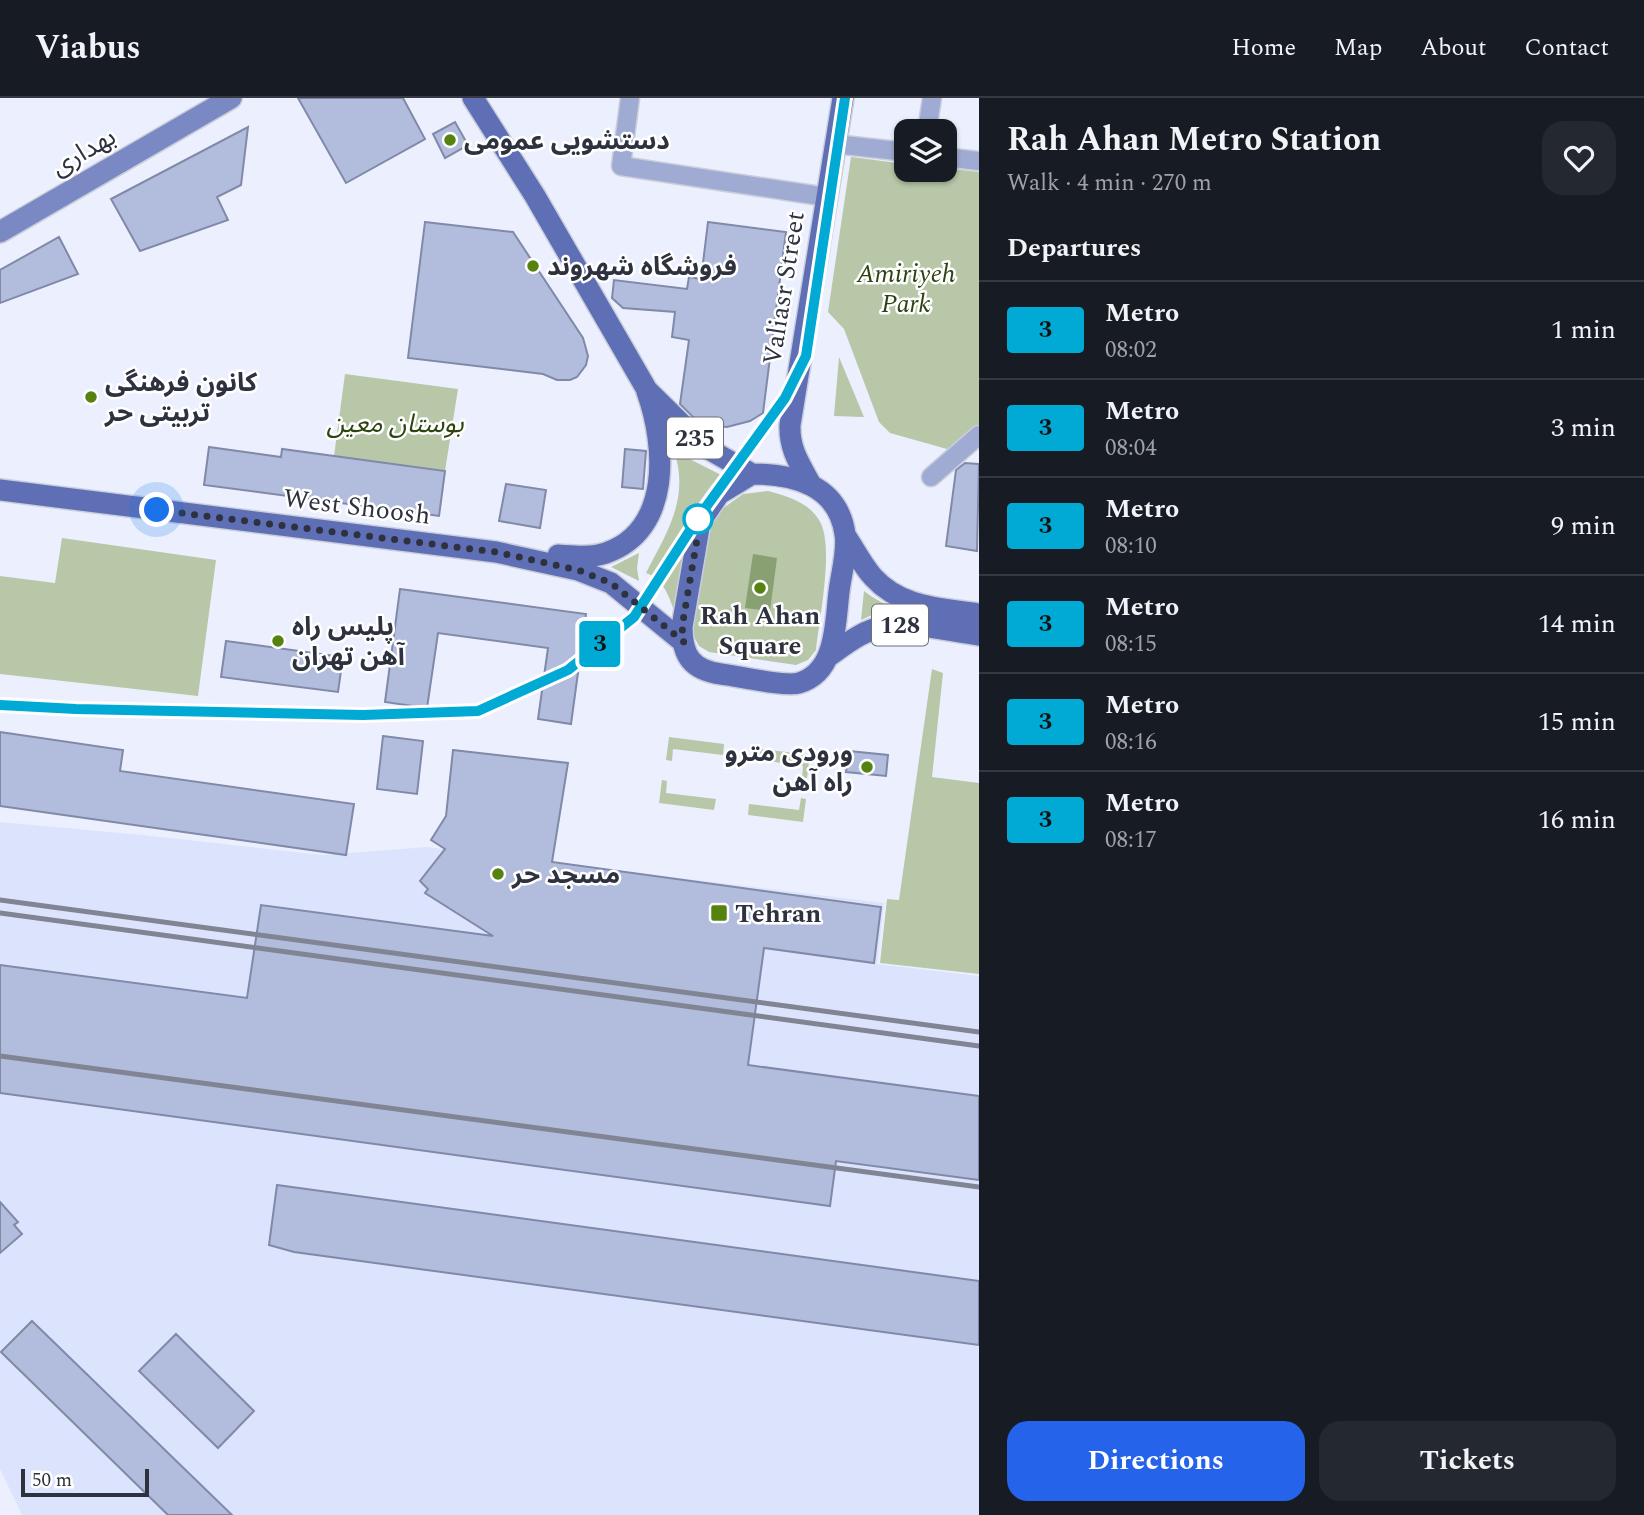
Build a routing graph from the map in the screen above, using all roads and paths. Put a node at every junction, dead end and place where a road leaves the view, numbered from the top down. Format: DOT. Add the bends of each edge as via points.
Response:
graph roads {
  1 [pos="230,98"];
  2 [pos="473,98"];
  3 [pos="630,98"];
  4 [pos="843,98"];
  5 [pos="932,98"];
  6 [pos="929,119"];
  7 [pos="835,144"];
  8 [pos="894,151"];
  9 [pos="957,158"];
  10 [pos="979,161"];
  11 [pos="827,197"];
  12 [pos="0,232"];
  13 [pos="647,390"];
  14 [pos="979,435"];
  15 [pos="752,474"];
  16 [pos="931,477"];
  17 [pos="810,483"];
  18 [pos="0,490"];
  19 [pos="845,535"];
  20 [pos="496,552"];
  21 [pos="979,614"];
  22 [pos="979,635"];
  23 [pos="684,642"];
  24 [pos="829,656"];
  1 -- 12 [label="street, بهداری"];
  2 -- 13 [label="main road, 235"];
  3 -- 11 [label="street" via="621,166"];
  4 -- 7 [label="main road, Valiasr Street"];
  5 -- 6 [label="street"];
  7 -- 8 [label="street"];
  7 -- 11 [label="main road, Valiasr Street"];
  9 -- 10 [label="street"];
  11 -- 17 [label="main road, Valiasr Street" via="789,440"];
  13 -- 15 [label="main road, 235" via="705,447"];
  13 -- 20 [label="main road" via="658,428 660,479 642,527 621,546 596,556"];
  14 -- 16 [label="street"];
  15 -- 17 [label="main road" via="775,474"];
  15 -- 23 [label="main road" via="719,494 700,522 682,627"];
  17 -- 19 [label="main road" via="828,498"];
  18 -- 20 [label="main road, West Shoosh"];
  19 -- 21 [label="main road, 128" via="872,576 894,595 923,606"];
  19 -- 24 [label="main road"];
  20 -- 23 [label="main road, West Shoosh" via="590,573 611,583"];
  22 -- 24 [label="main road, 128" via="885,626"];
  23 -- 24 [label="main road" via="689,659 703,671 792,684 817,673"];
}
